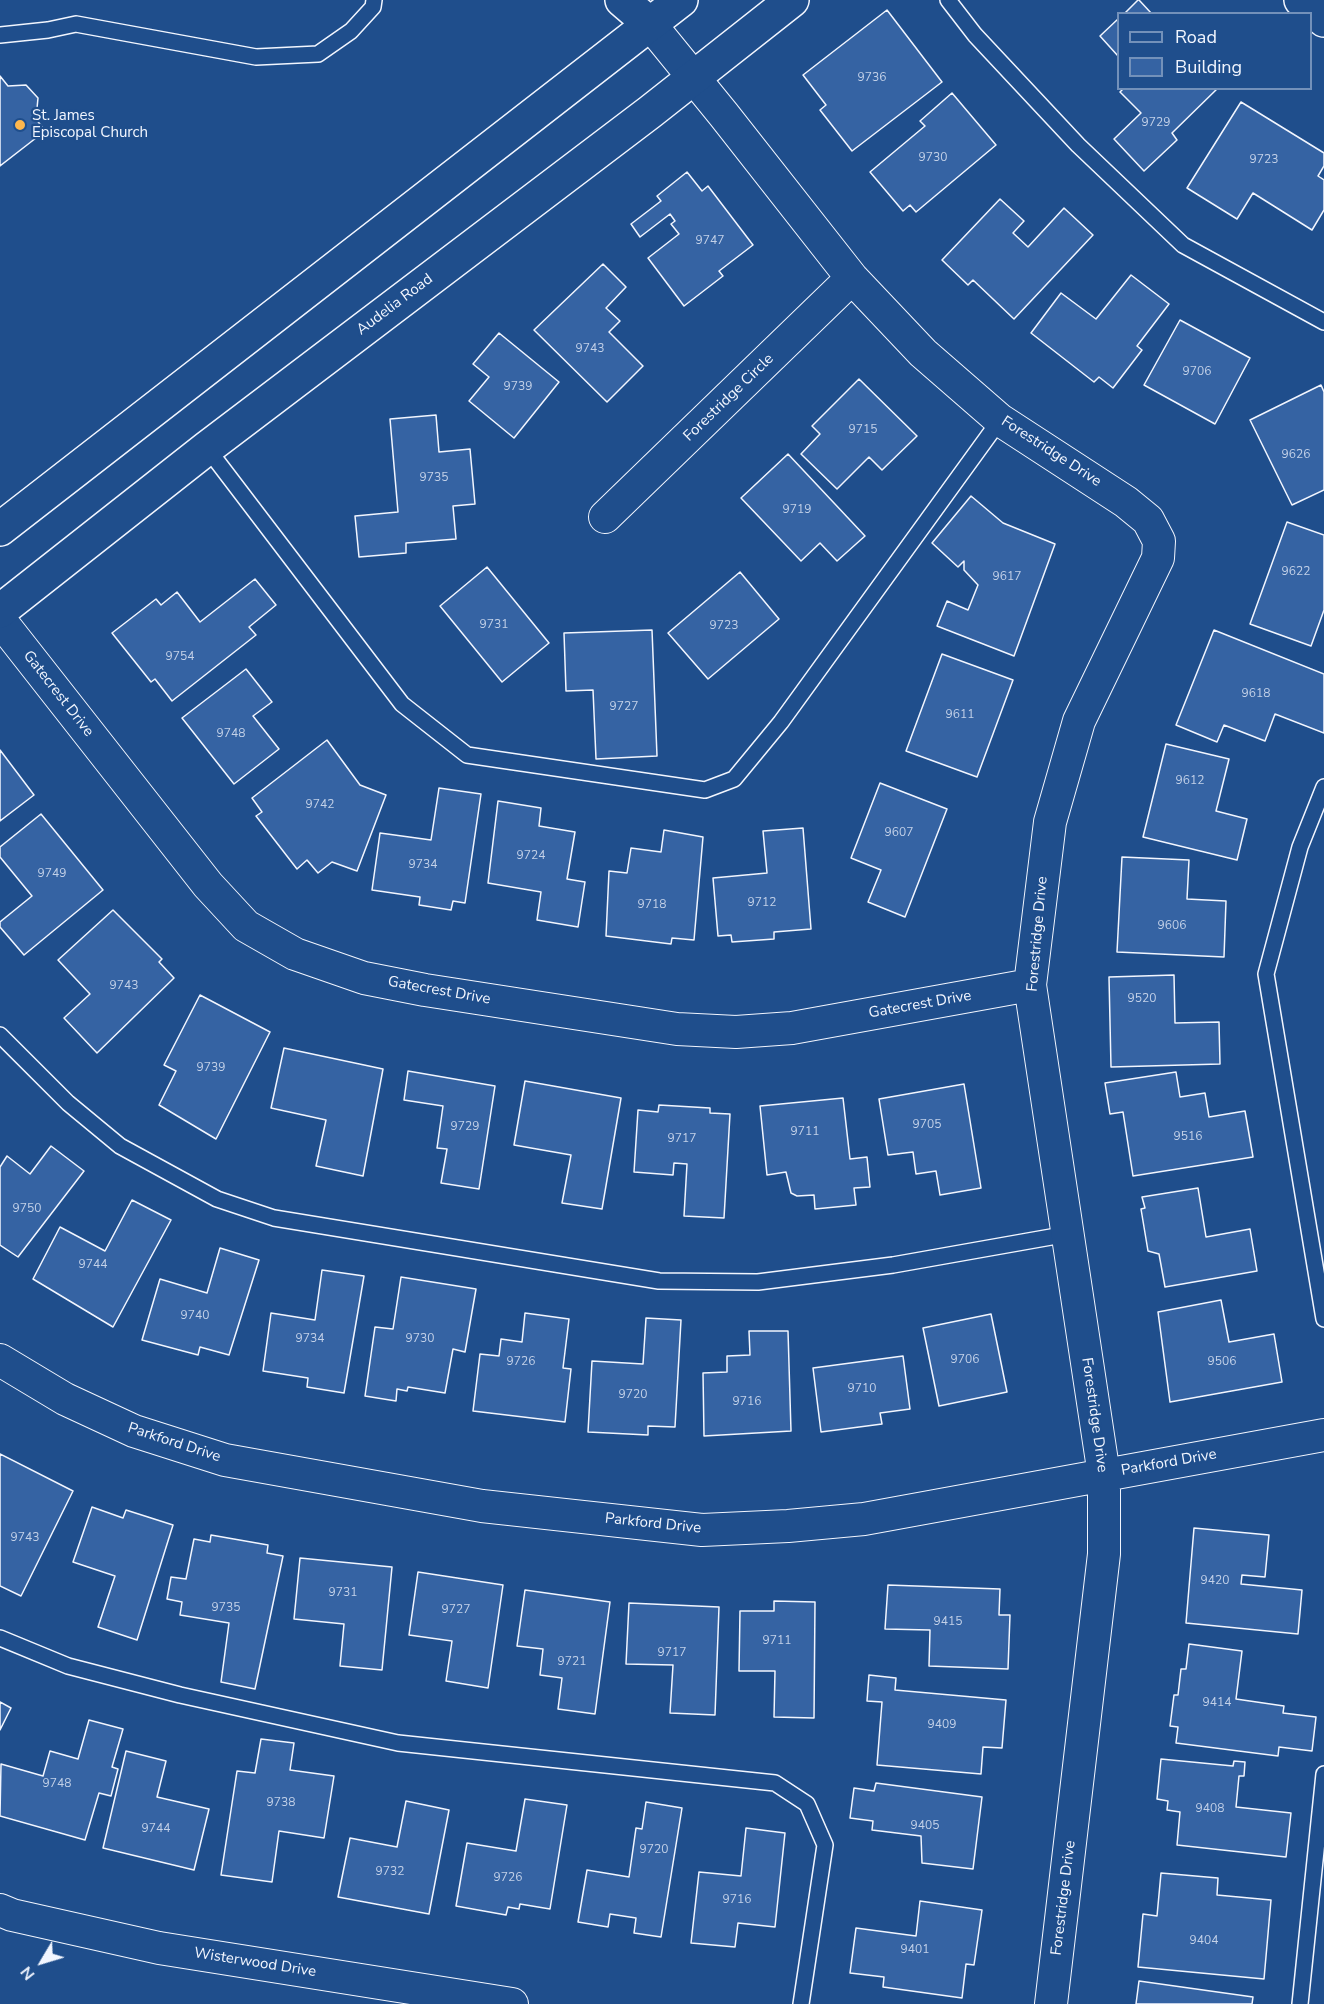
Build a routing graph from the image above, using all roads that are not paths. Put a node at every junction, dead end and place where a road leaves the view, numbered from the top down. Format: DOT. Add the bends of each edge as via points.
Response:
graph roads {
  1 [pos="374,0"];
  2 [pos="622,0"];
  3 [pos="681,0"];
  4 [pos="792,0"];
  5 [pos="948,0"];
  6 [pos="1301,0"];
  7 [pos="1324,20"];
  8 [pos="650,24"];
  9 [pos="0,34"];
  10 [pos="694,77"];
  11 [pos="852,279"];
  12 [pos="1324,322"];
  13 [pos="1000,420"];
  14 [pos="207,448"];
  15 [pos="605,517"];
  16 [pos="0,529"];
  17 [pos="0,611"];
  18 [pos="0,620"];
  19 [pos="1324,787"];
  20 [pos="1030,985"];
  21 [pos="0,1035"];
  22 [pos="1068,1234"];
  23 [pos="1324,1319"];
  24 [pos="0,1360"];
  25 [pos="1324,1435"];
  26 [pos="1104,1475"];
  27 [pos="0,1638"];
  28 [pos="1324,1774"];
  29 [pos="0,1910"];
  30 [pos="512,2004"];
  31 [pos="801,2004"];
  32 [pos="1052,2004"];
  33 [pos="1300,2004"];
  1 -- 9 [label="lane" via="373,7 351,31 318,54 256,57 76,24"];
  2 -- 8 [label="main road"];
  3 -- 8 [label="main road"];
  4 -- 10 [label="main road, Audelia Road"];
  5 -- 12 [label="lane" via="1078,145 1184,245"];
  6 -- 7 [label="main road"];
  8 -- 10 [label="street, Forestridge Drive"];
  8 -- 16 [label="main road"];
  10 -- 11 [label="street, Forestridge Drive"];
  10 -- 14 [label="main road, Audelia Road"];
  11 -- 13 [label="street, Forestridge Drive" via="923,353"];
  11 -- 15 [label="street, Forestridge Circle"];
  13 -- 14 [label="lane" via="781,722 734,779 705,790 467,755 402,704"];
  13 -- 20 [label="street, Forestridge Drive" via="1126,502 1148,520 1159,541 1158,558 1079,721 1050,822"];
  14 -- 17 [label="main road, Audelia Road"];
  18 -- 20 [label="street, Gatecrest Drive" via="208,885 246,926 295,954 364,978 425,990 677,1029 736,1032 792,1028"];
  19 -- 23 [label="lane" via="1300,847 1266,975"];
  20 -- 22 [label="street, Forestridge Drive"];
  21 -- 22 [label="lane" via="68,1103 120,1146 217,1198 274,1218 659,1281 758,1282 893,1265"];
  22 -- 26 [label="street, Forestridge Drive"];
  24 -- 26 [label="street, Parkford Drive" via="65,1399 134,1431 225,1460 482,1506 702,1530 864,1519"];
  25 -- 26 [label="street, Parkford Drive"];
  26 -- 32 [label="street, Forestridge Drive" via="1104,1554"];
  27 -- 31 [label="lane" via="79,1669 398,1743 774,1783 807,1804 825,1845"];
  28 -- 33 [label="lane"];
  29 -- 30 [label="street, Wisterwood Drive" via="12,1916 159,1948"];
}
